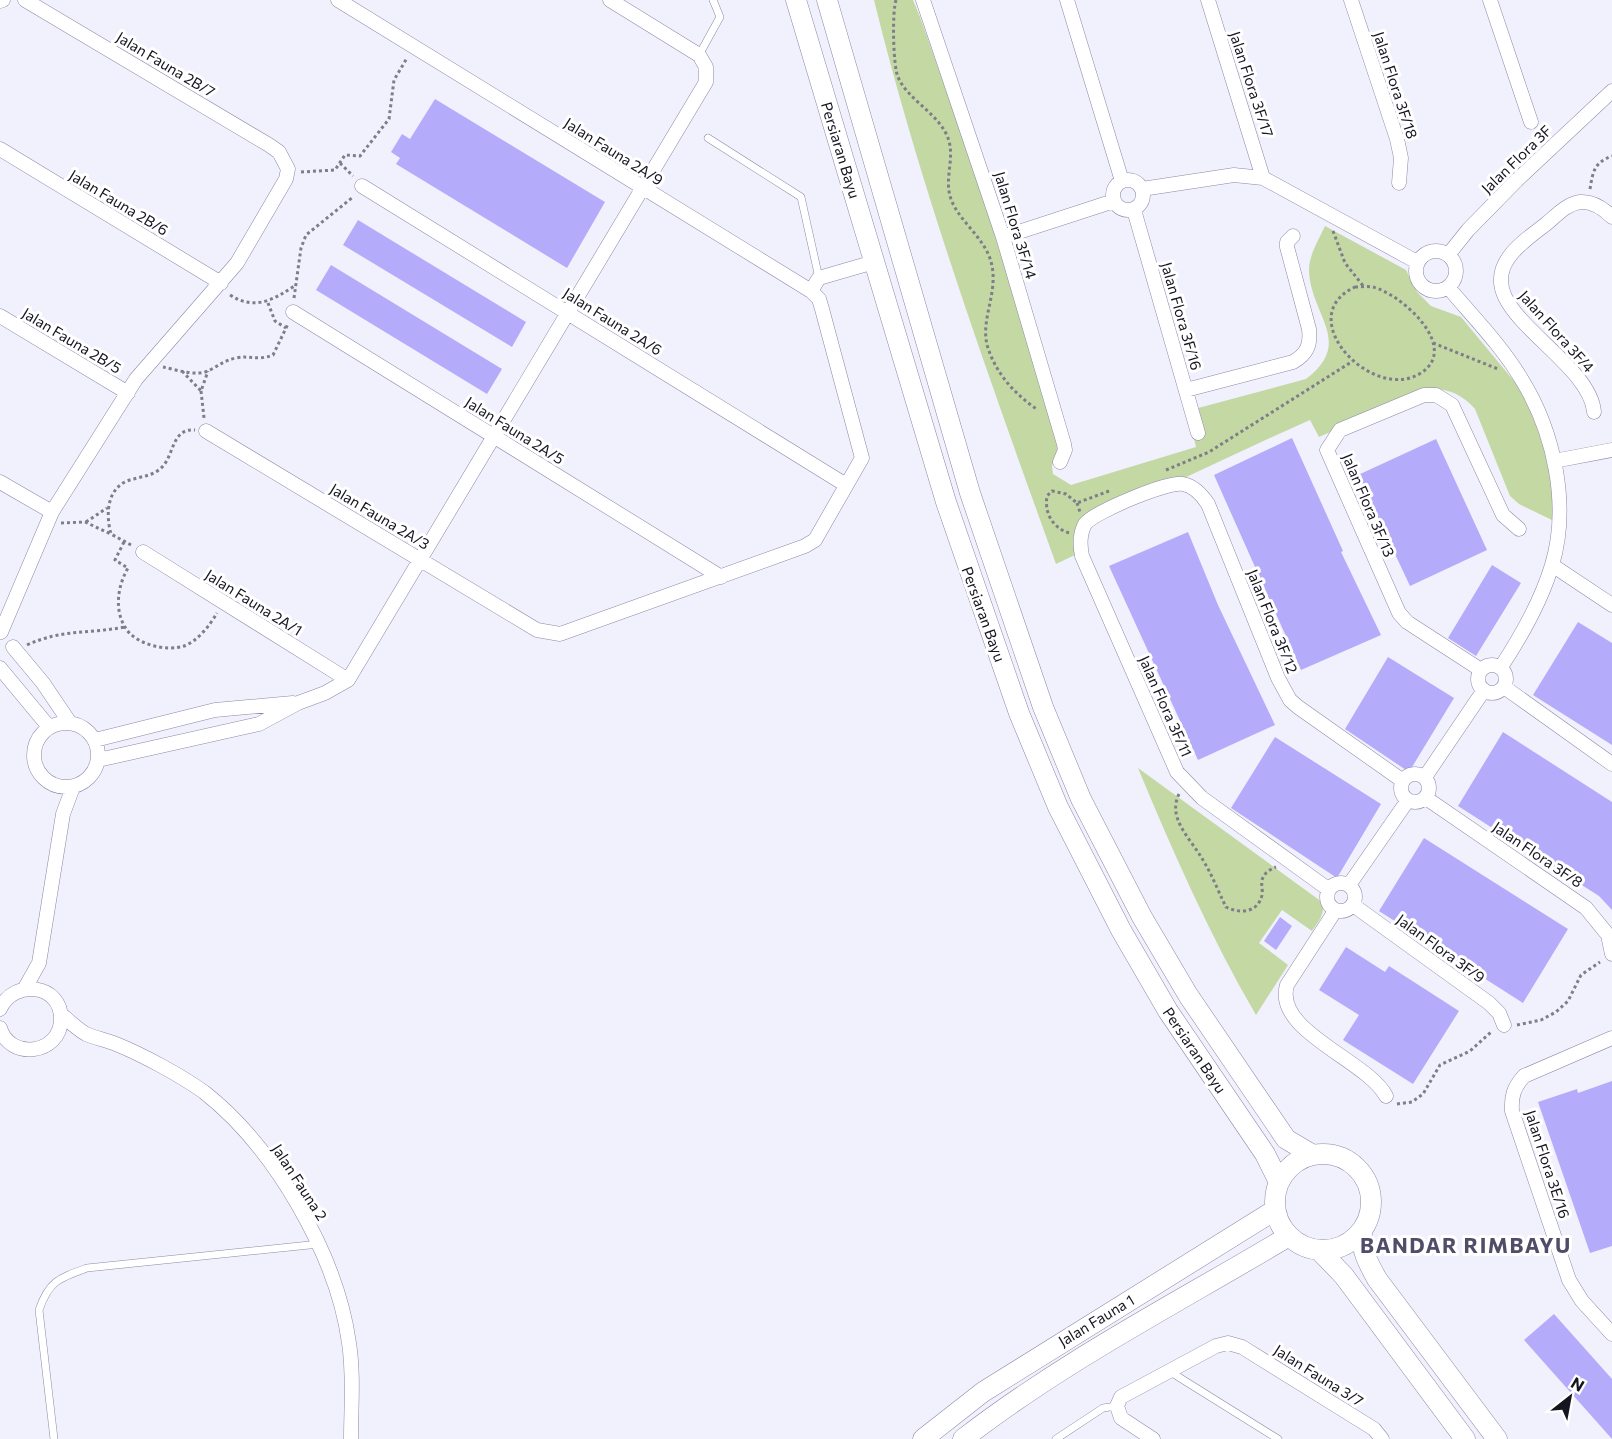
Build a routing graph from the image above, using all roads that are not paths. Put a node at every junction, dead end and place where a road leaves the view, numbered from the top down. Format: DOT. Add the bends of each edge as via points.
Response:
graph roads {
  1 [pos="25,0"];
  2 [pos="338,0"];
  3 [pos="610,0"];
  4 [pos="713,0"];
  5 [pos="796,0"];
  6 [pos="827,0"];
  7 [pos="923,0"];
  8 [pos="1067,0"];
  9 [pos="1208,0"];
  10 [pos="1351,0"];
  11 [pos="1491,0"];
  12 [pos="699,55"];
  13 [pos="1612,91"];
  14 [pos="1531,122"];
  15 [pos="708,138"];
  16 [pos="0,149"];
  17 [pos="1263,178"];
  18 [pos="1122,181"];
  19 [pos="1399,183"];
  20 [pos="363,186"];
  21 [pos="642,188"];
  22 [pos="1142,189"];
  23 [pos="1114,201"];
  24 [pos="1134,210"];
  25 [pos="1612,217"];
  26 [pos="1293,236"];
  27 [pos="1003,237"];
  28 [pos="1448,255"];
  29 [pos="874,262"];
  30 [pos="1418,262"];
  31 [pos="819,278"];
  32 [pos="221,283"];
  33 [pos="1448,287"];
  34 [pos="812,291"];
  35 [pos="293,312"];
  36 [pos="568,312"];
  37 [pos="0,316"];
  38 [pos="1186,390"];
  39 [pos="128,393"];
  40 [pos="1594,412"];
  41 [pos="206,431"];
  42 [pos="1198,433"];
  43 [pos="494,436"];
  44 [pos="1612,450"];
  45 [pos="1554,461"];
  46 [pos="1060,462"];
  47 [pos="0,482"];
  48 [pos="846,485"];
  49 [pos="1133,499"];
  50 [pos="49,518"];
  51 [pos="1519,529"];
  52 [pos="143,552"];
  53 [pos="420,559"];
  54 [pos="1552,565"];
  55 [pos="721,577"];
  56 [pos="1612,605"];
  57 [pos="0,632"];
  58 [pos="15,648"];
  59 [pos="0,667"];
  60 [pos="1501,668"];
  61 [pos="1481,670"];
  62 [pos="348,680"];
  63 [pos="1504,687"];
  64 [pos="1484,690"];
  65 [pos="298,703"];
  66 [pos="70,723"];
  67 [pos="49,727"];
  68 [pos="95,740"];
  69 [pos="98,760"];
  70 [pos="1612,764"];
  71 [pos="1425,777"];
  72 [pos="1403,781"];
  73 [pos="51,784"];
  74 [pos="73,787"];
  75 [pos="1426,798"];
  76 [pos="1408,800"];
  77 [pos="63,814"];
  78 [pos="1349,885"];
  79 [pos="1328,889"];
  80 [pos="1353,905"];
  81 [pos="1335,911"];
  82 [pos="1608,957"];
  83 [pos="39,963"];
  84 [pos="24,988"];
  85 [pos="48,994"];
  86 [pos="0,1009"];
  87 [pos="61,1014"];
  88 [pos="1504,1024"];
  89 [pos="0,1030"];
  90 [pos="84,1033"];
  91 [pos="55,1037"];
  92 [pos="1612,1038"];
  93 [pos="1386,1096"];
  94 [pos="1313,1155"];
  95 [pos="1279,1182"];
  96 [pos="1275,1210"];
  97 [pos="1362,1232"];
  98 [pos="1289,1236"];
  99 [pos="319,1244"];
  100 [pos="1318,1250"];
  101 [pos="1612,1334"];
  102 [pos="1169,1371"];
  103 [pos="1117,1406"];
  104 [pos="54,1439"];
  105 [pos="351,1439"];
  106 [pos="923,1439"];
  107 [pos="963,1439"];
  108 [pos="1056,1439"];
  109 [pos="1153,1439"];
  110 [pos="1278,1439"];
  111 [pos="1382,1439"];
  112 [pos="1465,1439"];
  113 [pos="1497,1439"];
  1 -- 32 [label="street, Jalan Fauna 2B/7" via="269,145 287,165 286,179"];
  2 -- 21 [label="street, Jalan Fauna 2A/9"];
  3 -- 12 [label="street"];
  4 -- 12 [label="lane" via="720,17"];
  5 -- 29 [label="main road, Persiaran Bayu"];
  6 -- 94 [label="main road, Persiaran Bayu" via="970,493 1043,707 1081,799 1142,917 1188,995 1286,1139"];
  7 -- 27 [label="street, Jalan Flora 3F/14"];
  8 -- 18 [label="street"];
  9 -- 17 [label="street, Jalan Flora 3F/17"];
  10 -- 19 [label="street, Jalan Flora 3F/18" via="1397,138 1401,158"];
  11 -- 14 [label="street"];
  12 -- 21 [label="street" via="706,67 706,82"];
  13 -- 28 [label="street, Jalan Flora 3F" via="1517,180"];
  15 -- 31 [label="lane" via="801,197"];
  16 -- 32 [label="street, Jalan Fauna 2B/6"];
  17 -- 22 [label="street" via="1234,176"];
  17 -- 30 [label="street"];
  18 -- 22 [label="street" via="1134,181"];
  18 -- 23 [label="street" via="1113,190"];
  20 -- 36 [label="street, Jalan Fauna 2A/6"];
  21 -- 34 [label="street, Jalan Fauna 2A/9"];
  21 -- 36 [label="street"];
  22 -- 24 [label="street" via="1143,201"];
  23 -- 24 [label="street" via="1122,210"];
  23 -- 27 [label="street"];
  24 -- 38 [label="street, Jalan Flora 3F/16"];
  25 -- 40 [label="street, Jalan Flora 3F/4" via="1599,206 1569,205 1512,251 1501,274 1501,286 1515,312 1585,387"];
  26 -- 38 [label="street" via="1287,247 1309,329 1310,342 1305,352 1293,362"];
  27 -- 46 [label="street, Jalan Flora 3F/14" via="1065,450"];
  28 -- 30 [label="street" via="1433,251"];
  28 -- 33 [label="street" via="1456,271"];
  29 -- 31 [label="street"];
  29 -- 95 [label="main road, Persiaran Bayu" via="962,551 1019,713 1058,807 1120,930 1168,1011 1265,1154"];
  30 -- 33 [label="street" via="1418,280 1425,288 1437,291"];
  31 -- 34 [label="street"];
  32 -- 39 [label="street"];
  33 -- 45 [label="street" via="1522,380 1540,413"];
  34 -- 48 [label="street" via="819,299 863,453"];
  35 -- 43 [label="street, Jalan Fauna 2A/5"];
  36 -- 43 [label="street"];
  36 -- 48 [label="street, Jalan Fauna 2A/6"];
  37 -- 39 [label="street, Jalan Fauna 2B/5"];
  38 -- 42 [label="street, Jalan Flora 3F/16"];
  39 -- 50 [label="street"];
  41 -- 53 [label="street, Jalan Fauna 2A/3"];
  43 -- 53 [label="street"];
  43 -- 55 [label="street, Jalan Fauna 2A/5"];
  44 -- 45 [label="street"];
  45 -- 54 [label="street" via="1559,515"];
  47 -- 50 [label="street"];
  48 -- 55 [label="street" via="815,540"];
  49 -- 72 [label="street, Jalan Flora 3F/12" via="1177,484 1199,493 1208,504 1290,700"];
  49 -- 79 [label="street, Jalan Flora 3F/11" via="1085,525 1081,549 1177,772 1202,798"];
  50 -- 57 [label="street"];
  51 -- 61 [label="street, Jalan Flora 3F/13" via="1503,515 1452,405 1436,395 1424,395 1340,430 1327,450 1399,613"];
  52 -- 62 [label="street, Jalan Fauna 2A/1"];
  53 -- 55 [label="street, Jalan Fauna 2A/3" via="537,630 560,634"];
  53 -- 62 [label="street"];
  54 -- 56 [label="street"];
  54 -- 60 [label="street" via="1534,610"];
  57 -- 58 [label="street" via="8,636"];
  58 -- 59 [label="street"];
  58 -- 66 [label="street"];
  59 -- 67 [label="street"];
  60 -- 61 [label="street" via="1490,665"];
  60 -- 63 [label="street" via="1506,677"];
  61 -- 64 [label="street" via="1478,680"];
  62 -- 65 [label="street"];
  63 -- 64 [label="street" via="1494,693"];
  63 -- 70 [label="street"];
  64 -- 71 [label="street"];
  65 -- 68 [label="street" via="215,710"];
  65 -- 69 [label="street" via="260,724"];
  66 -- 67 [label="street"];
  66 -- 68 [label="street" via="89,732"];
  67 -- 73 [label="street" via="40,735 34,756 36,767"];
  68 -- 69 [label="street"];
  69 -- 74 [label="street" via="90,778"];
  71 -- 72 [label="street" via="1411,774"];
  71 -- 75 [label="street" via="1430,787"];
  72 -- 76 [label="street" via="1401,792"];
  73 -- 74 [label="street"];
  73 -- 77 [label="street"];
  74 -- 77 [label="street"];
  75 -- 76 [label="street" via="1418,802"];
  75 -- 82 [label="street, Jalan Flora 3F/8" via="1586,908 1608,935"];
  76 -- 78 [label="street"];
  77 -- 83 [label="street"];
  78 -- 79 [label="street" via="1340,883"];
  78 -- 80 [label="street" via="1354,893"];
  79 -- 81 [label="street" via="1328,904"];
  80 -- 81 [label="street" via="1345,911"];
  80 -- 88 [label="street, Jalan Flora 3F/9" via="1489,1003"];
  81 -- 93 [label="street" via="1287,985 1286,1004 1298,1022 1372,1077"];
  83 -- 84 [label="street"];
  83 -- 85 [label="street, Jalan Fauna 2"];
  84 -- 85 [label="street"];
  84 -- 86 [label="street" via="10,995"];
  85 -- 87 [label="street, Jalan Fauna 2"];
  87 -- 90 [label="street, Jalan Fauna 2"];
  87 -- 91 [label="street"];
  89 -- 91 [label="street, Jalan Fauna 2" via="12,1045 27,1050 43,1047"];
  90 -- 91 [label="street, Jalan Fauna 2"];
  90 -- 99 [label="street, Jalan Fauna 2" via="116,1044 203,1092 272,1163"];
  92 -- 101 [label="street, Jalan Flora 3E/16" via="1524,1076 1513,1093 1512,1111 1569,1280"];
  94 -- 95 [label="main road" via="1298,1161"];
  94 -- 97 [label="main road" via="1346,1160 1363,1177 1371,1200"];
  95 -- 96 [label="main road"];
  96 -- 98 [label="main road"];
  96 -- 106 [label="main road, Jalan Fauna 1" via="992,1386"];
  97 -- 100 [label="main road" via="1350,1243"];
  97 -- 113 [label="main road" via="1361,1245 1377,1279"];
  98 -- 100 [label="main road"];
  98 -- 107 [label="main road" via="1091,1353 999,1411"];
  99 -- 104 [label="lane" via="87,1268 62,1277 46,1290 39,1310"];
  99 -- 105 [label="street, Jalan Fauna 2" via="349,1342 353,1387"];
  100 -- 112 [label="main road" via="1344,1276"];
  102 -- 103 [label="street" via="1126,1393"];
  102 -- 110 [label="lane"];
  102 -- 111 [label="street, Jalan Fauna 3/7" via="1216,1346 1234,1343 1374,1429"];
  103 -- 108 [label="lane" via="1103,1408"];
  103 -- 109 [label="street" via="1121,1418"];
}
